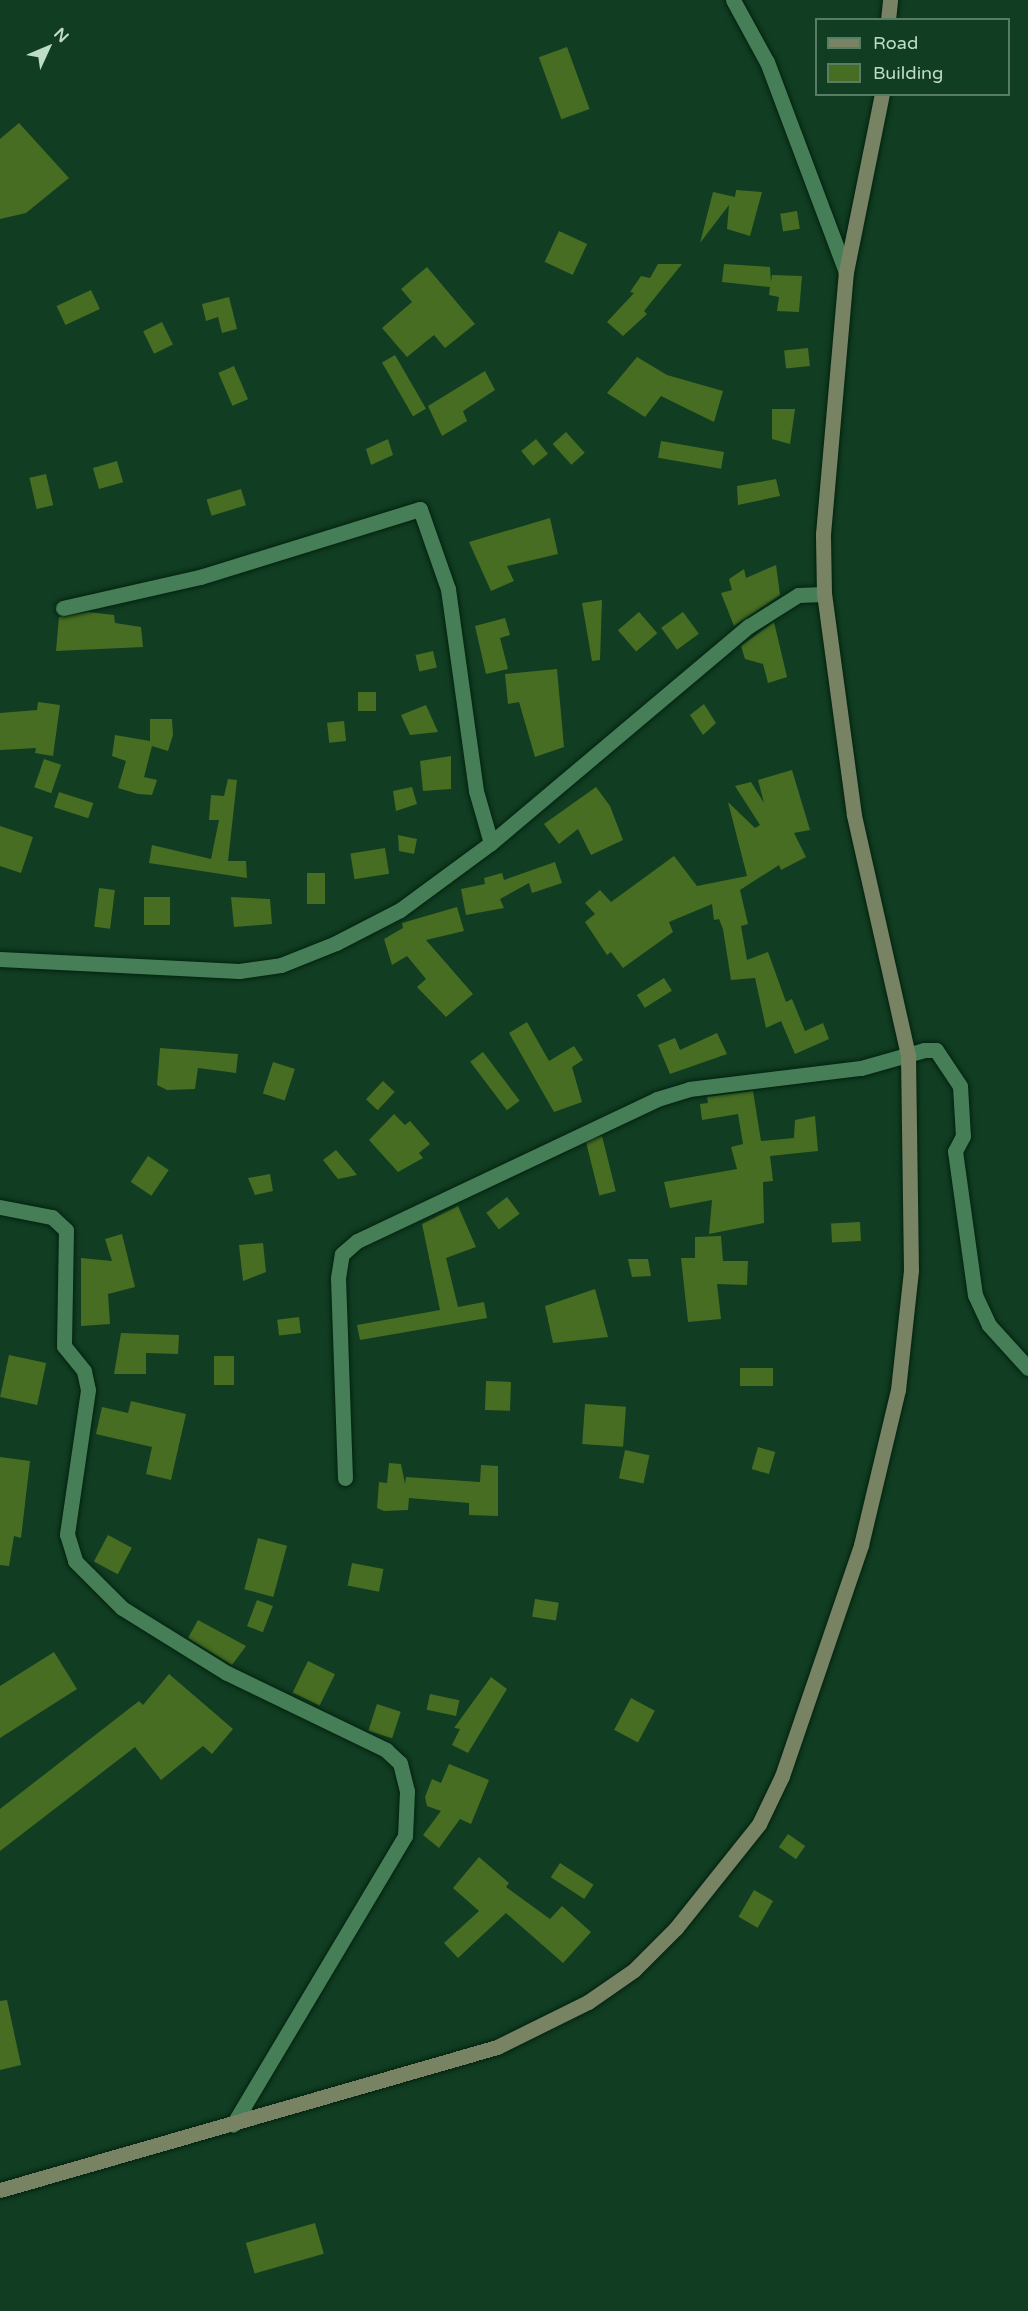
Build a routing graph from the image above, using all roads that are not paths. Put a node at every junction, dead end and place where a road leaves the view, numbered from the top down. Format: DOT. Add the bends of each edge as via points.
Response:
graph roads {
  1 [pos="733,0"];
  2 [pos="890,0"];
  3 [pos="888,18"];
  4 [pos="882,96"];
  5 [pos="846,272"];
  6 [pos="824,594"];
  7 [pos="63,608"];
  8 [pos="491,843"];
  9 [pos="0,959"];
  10 [pos="908,1055"];
  11 [pos="0,1207"];
  12 [pos="1028,1368"];
  13 [pos="345,1478"];
  14 [pos="232,2125"];
  15 [pos="0,2190"];
  1 -- 5 [label="street" via="767,62"];
  2 -- 3 [label="main road"];
  4 -- 5 [label="main road"];
  5 -- 6 [label="main road" via="823,534"];
  6 -- 8 [label="street" via="798,596 749,626"];
  6 -- 10 [label="main road" via="854,815"];
  7 -- 8 [label="street" via="200,577 420,509 448,589 476,791"];
  8 -- 9 [label="street" via="400,910 281,965 186,972"];
  10 -- 12 [label="street" via="936,1050 960,1086 963,1136 955,1151 975,1295 989,1325"];
  10 -- 13 [label="street" via="843,1071 689,1089 657,1099 357,1241 342,1254 338,1278"];
  10 -- 14 [label="main road" via="911,1270 898,1390 861,1545 816,1688 759,1824 676,1928 634,1971 588,2002 496,2047"];
  11 -- 14 [label="street" via="52,1216 66,1230 64,1346 84,1371 88,1390 68,1534 75,1561 122,1608 208,1661 386,1750 400,1763 407,1791 405,1836"];
  14 -- 15 [label="main road"];
}
